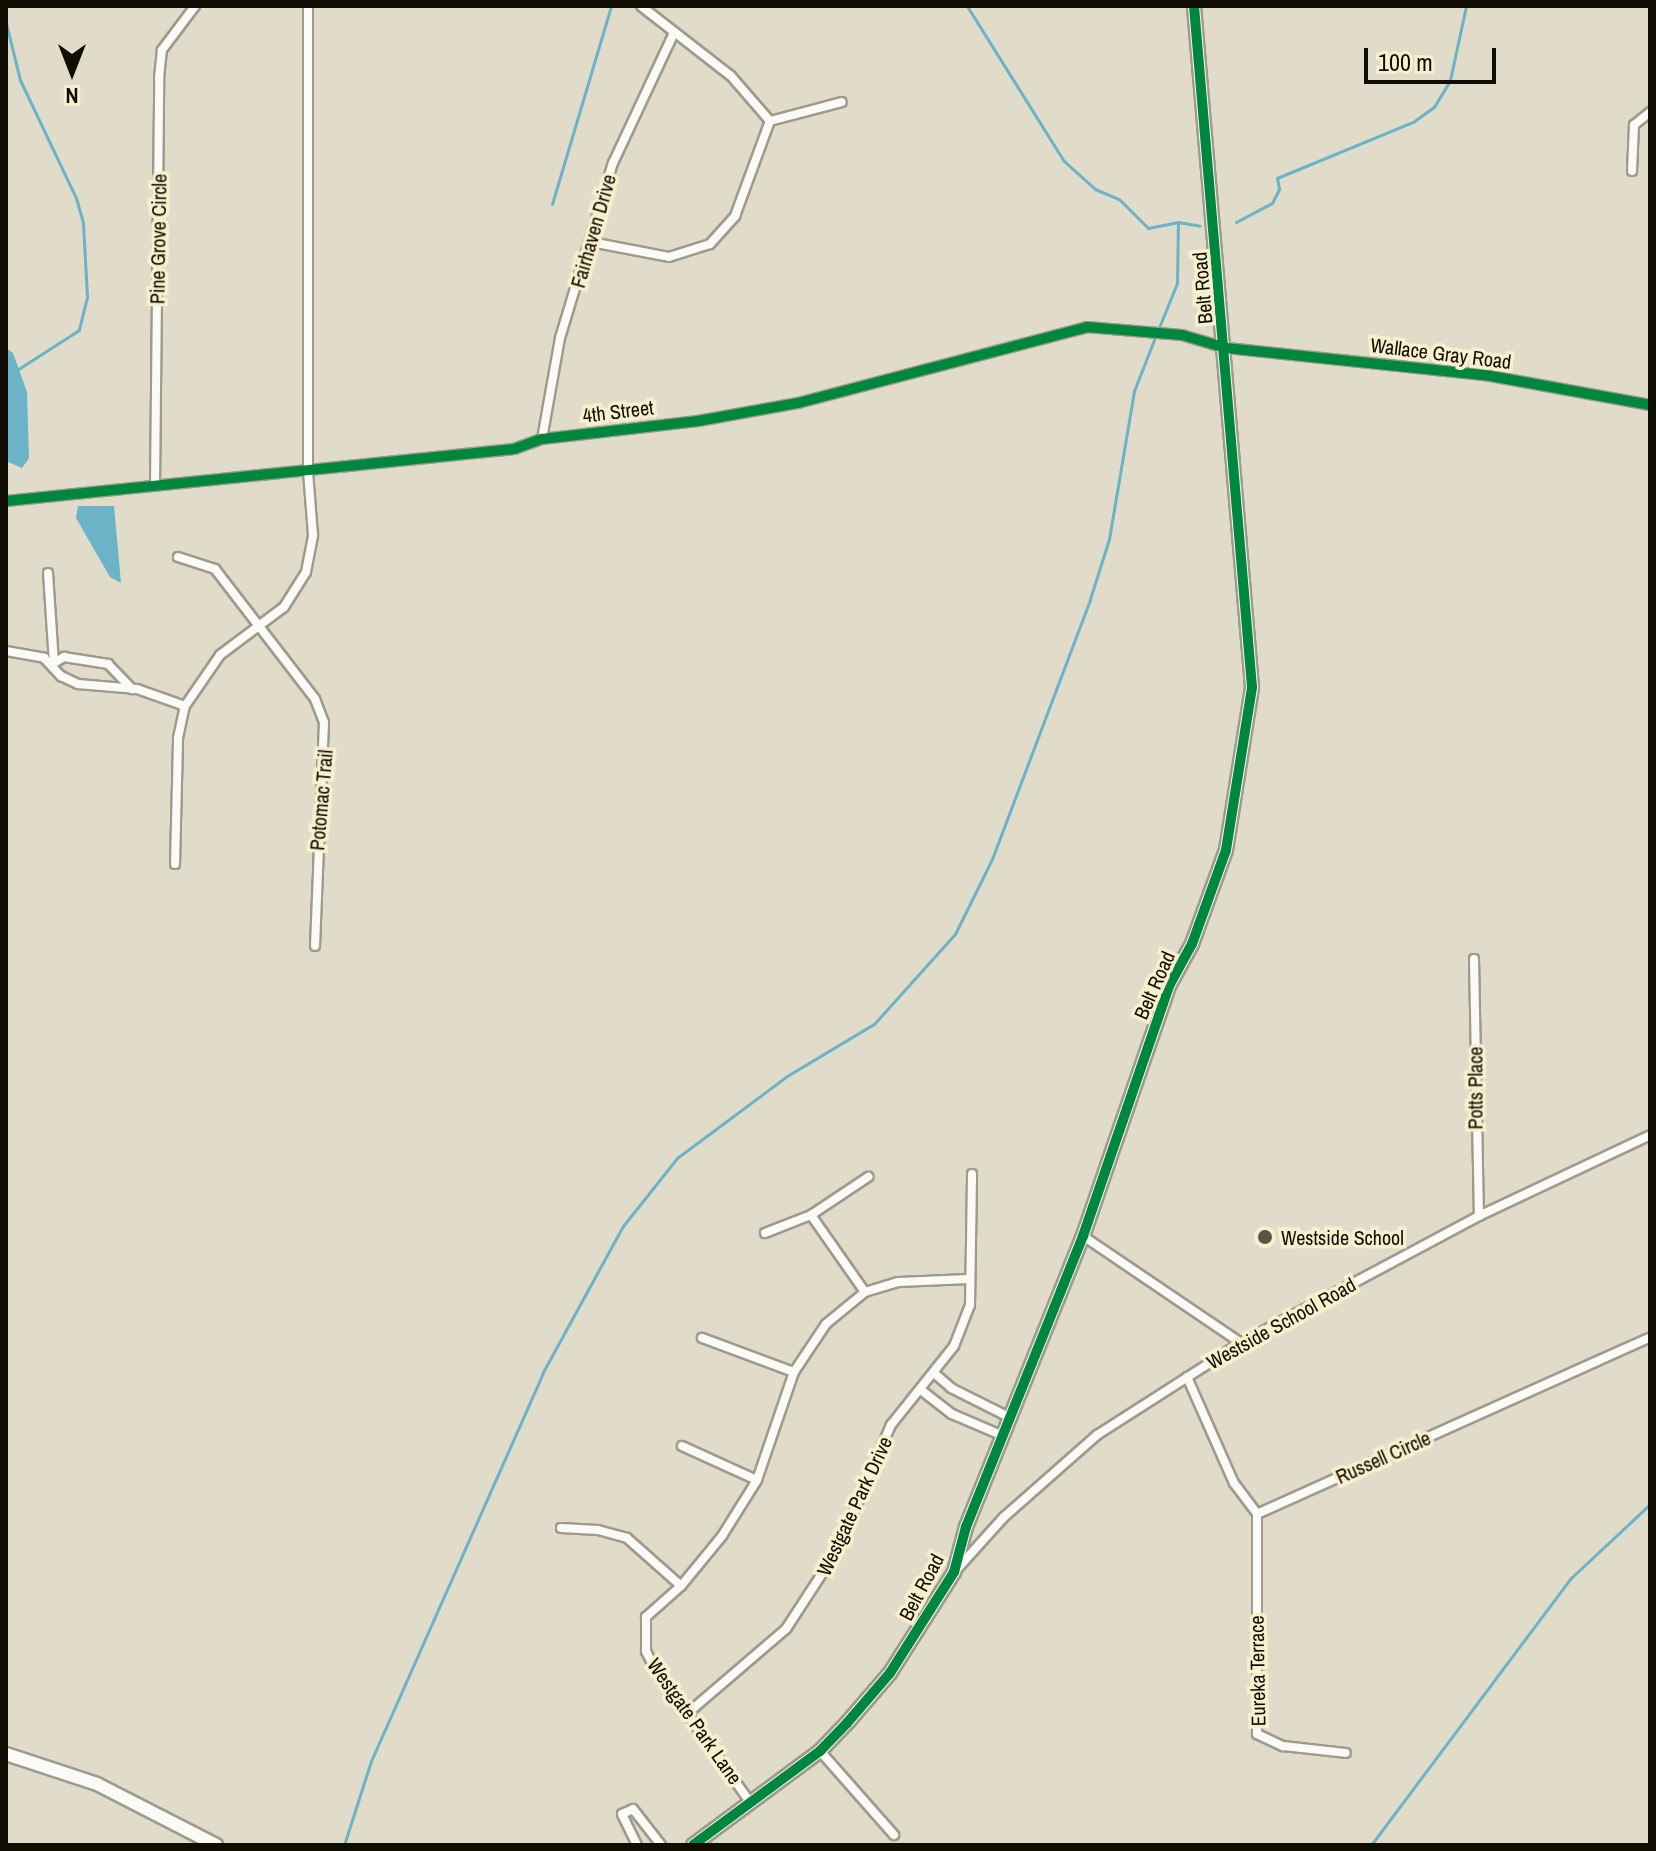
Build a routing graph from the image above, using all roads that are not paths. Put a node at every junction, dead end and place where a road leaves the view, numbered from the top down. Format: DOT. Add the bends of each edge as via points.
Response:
graph roads {
  1 [pos="195,6"];
  2 [pos="308,6"];
  3 [pos="641,6"];
  4 [pos="1194,6"];
  5 [pos="674,33"];
  6 [pos="842,102"];
  7 [pos="1650,112"];
  8 [pos="770,121"];
  9 [pos="1632,171"];
  10 [pos="591,242"];
  11 [pos="1226,348"];
  12 [pos="1650,405"];
  13 [pos="542,439"];
  14 [pos="308,471"];
  15 [pos="155,485"];
  16 [pos="6,501"];
  17 [pos="178,557"];
  18 [pos="48,573"];
  19 [pos="259,627"];
  20 [pos="6,651"];
  21 [pos="54,663"];
  22 [pos="132,689"];
  23 [pos="185,706"];
  24 [pos="175,864"];
  25 [pos="315,946"];
  26 [pos="1474,959"];
  27 [pos="1650,1135"];
  28 [pos="972,1174"];
  29 [pos="868,1177"];
  30 [pos="811,1215"];
  31 [pos="1479,1216"];
  32 [pos="765,1233"];
  33 [pos="1083,1236"];
  34 [pos="970,1279"];
  35 [pos="865,1292"];
  36 [pos="1650,1337"];
  37 [pos="702,1338"];
  38 [pos="1241,1343"];
  39 [pos="794,1372"];
  40 [pos="934,1373"];
  41 [pos="1187,1377"];
  42 [pos="921,1390"];
  43 [pos="1009,1417"];
  44 [pos="1001,1435"];
  45 [pos="682,1446"];
  46 [pos="757,1480"];
  47 [pos="1257,1514"];
  48 [pos="561,1528"];
  49 [pos="954,1572"];
  50 [pos="681,1586"];
  51 [pos="689,1712"];
  52 [pos="820,1751"];
  53 [pos="1346,1753"];
  54 [pos="6,1754"];
  55 [pos="750,1802"];
  56 [pos="894,1835"];
  57 [pos="216,1845"];
  58 [pos="637,1845"];
  59 [pos="661,1845"];
  60 [pos="693,1845"];
  1 -- 15 [label="street, Pine Grove Circle" via="162,50 159,78"];
  2 -- 14 [label="street"];
  3 -- 5 [label="street"];
  4 -- 11 [label="street, Belt Road"];
  5 -- 8 [label="street" via="731,76"];
  5 -- 10 [label="street, Fairhaven Drive" via="613,163"];
  6 -- 8 [label="street"];
  7 -- 9 [label="street" via="1634,125"];
  8 -- 10 [label="street" via="735,216 710,244 669,257"];
  10 -- 13 [label="street, Fairhaven Drive" via="560,338"];
  11 -- 12 [label="street, Wallace Gray Road" via="1485,375"];
  11 -- 13 [label="street, 4th Street" via="1182,335 1087,327 798,403"];
  11 -- 33 [label="street, Belt Road" via="1252,687 1245,736 1226,850 1192,944 1170,984"];
  13 -- 14 [label="street, 4th Street" via="514,449"];
  14 -- 15 [label="street, 4th Street"];
  14 -- 19 [label="street" via="313,535 306,572 284,607"];
  15 -- 16 [label="street, 4th Street"];
  17 -- 19 [label="street, Potomac Trail" via="215,569"];
  18 -- 21 [label="street"];
  19 -- 23 [label="street" via="220,655"];
  19 -- 25 [label="street, Potomac Trail" via="315,699 324,722"];
  20 -- 21 [label="street"];
  21 -- 22 [label="street" via="61,676 78,684"];
  21 -- 22 [label="street" via="64,657 108,664"];
  22 -- 23 [label="street"];
  23 -- 24 [label="street" via="178,738"];
  26 -- 31 [label="street, Potts Place"];
  27 -- 31 [label="street, Westside School Road"];
  28 -- 34 [label="street, Westgate Park Drive"];
  29 -- 30 [label="street"];
  30 -- 32 [label="street"];
  30 -- 35 [label="street"];
  31 -- 38 [label="street, Westside School Road"];
  33 -- 38 [label="street"];
  33 -- 43 [label="street, Belt Road"];
  34 -- 35 [label="street, Westgate Park Lane" via="898,1282"];
  34 -- 40 [label="street, Westgate Park Drive" via="964,1325"];
  35 -- 39 [label="street, Westgate Park Lane" via="826,1324"];
  36 -- 47 [label="street, Russell Circle"];
  37 -- 39 [label="street"];
  38 -- 41 [label="street, Westside School Road"];
  39 -- 46 [label="street, Westgate Park Lane"];
  40 -- 42 [label="street, Westgate Park Drive"];
  40 -- 43 [label="street" via="951,1388"];
  41 -- 47 [label="street" via="1234,1483"];
  41 -- 49 [label="street, Westside School Road" via="1097,1435 1004,1517"];
  42 -- 44 [label="street" via="952,1414"];
  42 -- 51 [label="street, Westgate Park Drive" via="891,1425 838,1549 786,1629"];
  43 -- 44 [label="street, Belt Road"];
  44 -- 49 [label="street, Belt Road"];
  45 -- 46 [label="street"];
  46 -- 50 [label="street, Westgate Park Lane" via="722,1536"];
  47 -- 53 [label="street, Eureka Terrace" via="1257,1734 1283,1746"];
  48 -- 50 [label="street" via="627,1538"];
  49 -- 52 [label="street, Belt Road" via="890,1673"];
  50 -- 51 [label="street, Westgate Park Lane" via="653,1607 644,1632 655,1669"];
  51 -- 55 [label="street, Westgate Park Lane"];
  52 -- 55 [label="street, Belt Road"];
  52 -- 56 [label="street"];
  54 -- 57 [label="street" via="97,1784"];
  55 -- 60 [label="street, Belt Road"];
  58 -- 59 [label="street" via="622,1814 633,1809"];
}
